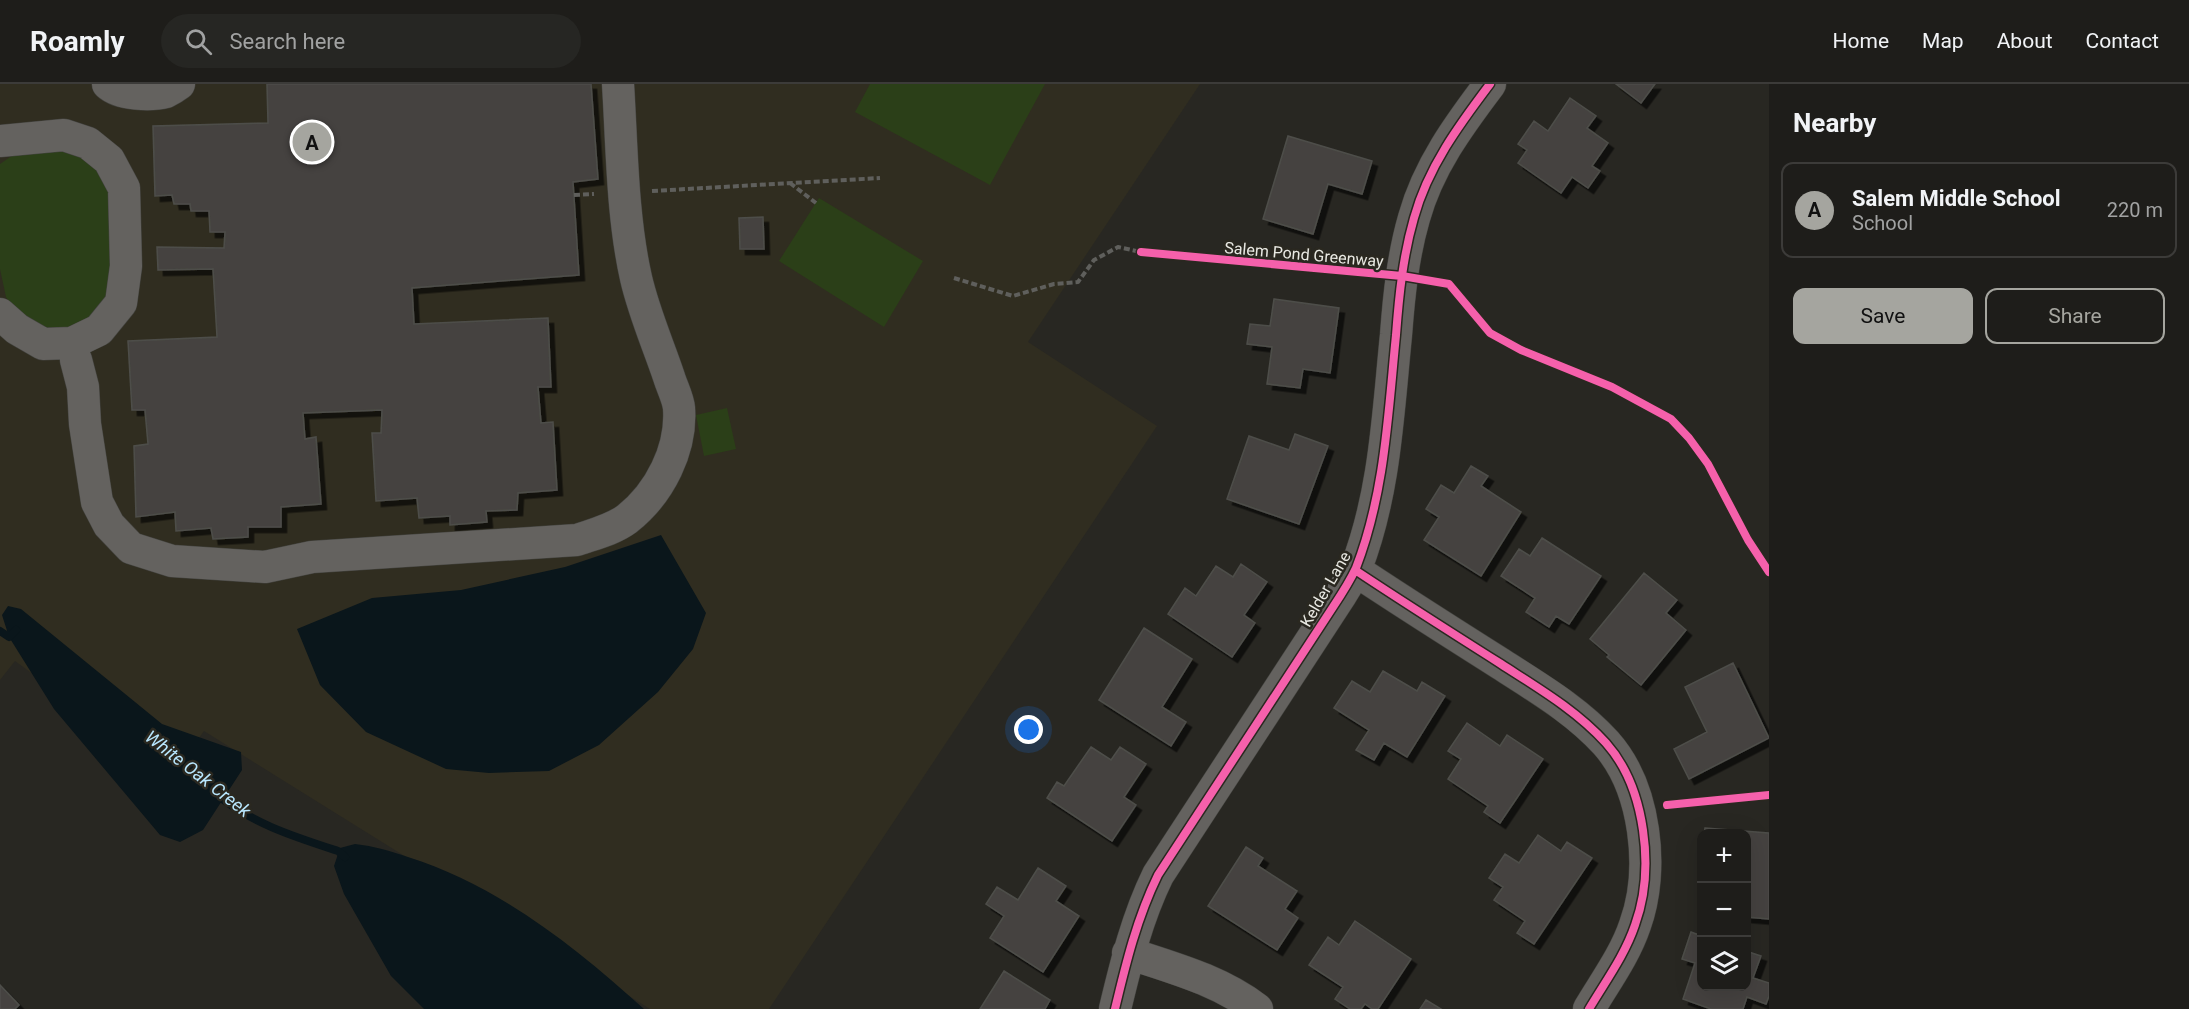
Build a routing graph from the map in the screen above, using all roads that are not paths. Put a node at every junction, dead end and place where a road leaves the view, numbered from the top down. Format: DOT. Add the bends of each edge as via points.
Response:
graph roads {
  1 [pos="108,84"];
  2 [pos="179,84"];
  3 [pos="618,84"];
  4 [pos="1490,84"];
  5 [pos="0,141"];
  6 [pos="0,315"];
  7 [pos="76,360"];
  8 [pos="1355,570"];
  9 [pos="1128,953"];
  10 [pos="1115,1009"];
  11 [pos="1257,1009"];
  12 [pos="1589,1009"];
  1 -- 2 [label="street" via="141,95 167,92"];
  3 -- 7 [label="street" via="625,192 636,278 679,406 674,454 660,480 645,501 609,529 577,540 312,557 265,567 172,561 139,552 109,525 97,502"];
  4 -- 8 [label="street, Kelder Lane" via="1445,147 1414,216 1405,251 1385,452"];
  5 -- 6 [label="street" via="64,135 88,142 109,160 124,188 126,266 121,303 99,330 72,343 43,344"];
  8 -- 9 [label="street, Kelder Lane" via="1158,875"];
  8 -- 12 [label="street" via="1572,711 1607,745 1621,767 1642,822 1646,858 1643,897 1635,926"];
  9 -- 10 [label="street, Kelder Lane"];
  9 -- 11 [label="street" via="1200,976 1239,995"];
}
